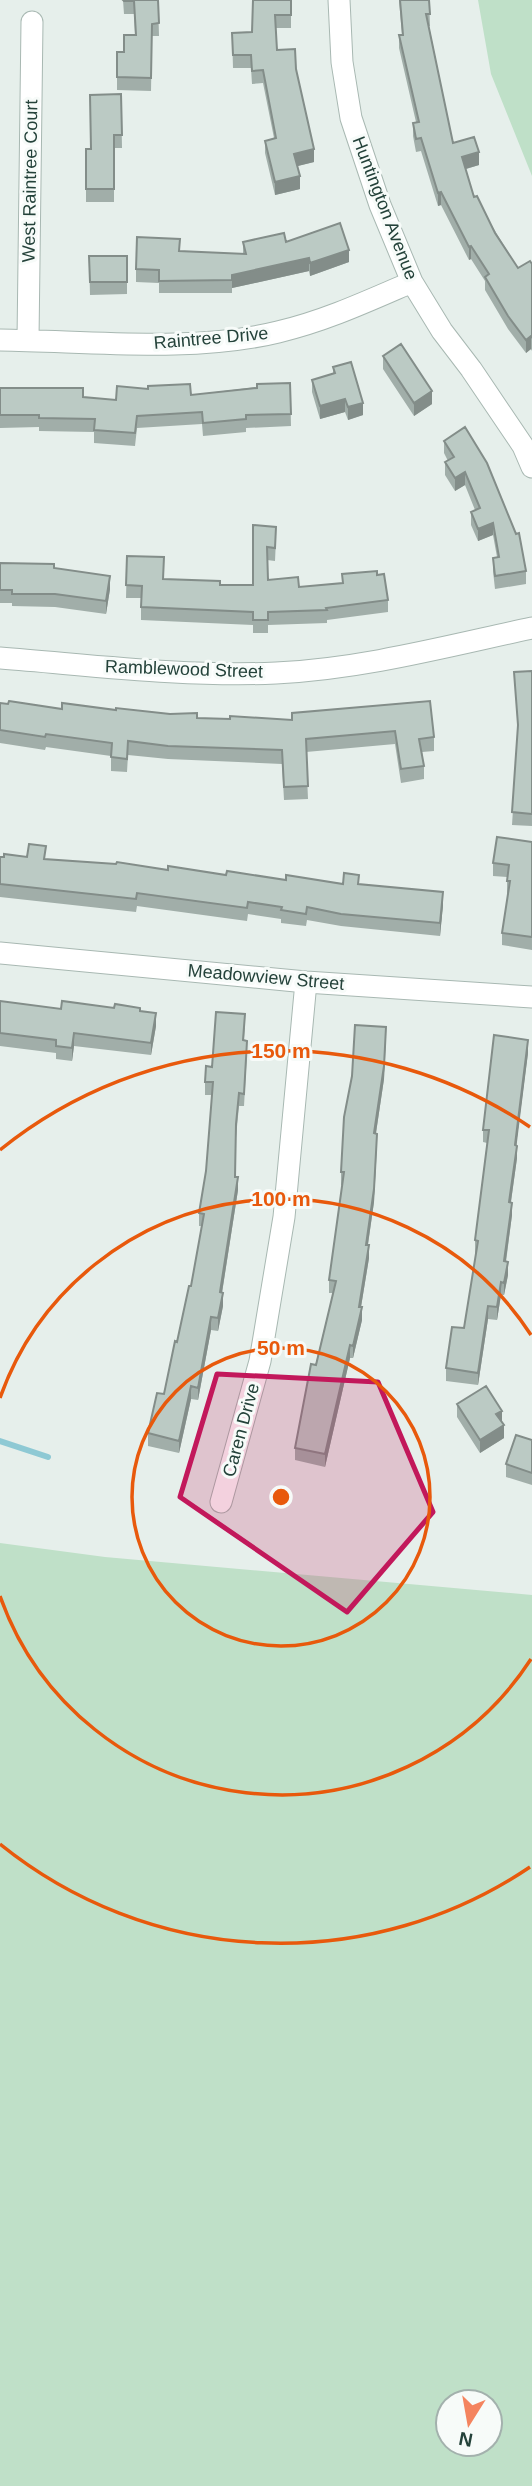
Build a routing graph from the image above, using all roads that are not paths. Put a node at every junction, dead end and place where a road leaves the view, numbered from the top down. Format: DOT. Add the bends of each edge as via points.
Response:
graph roads {
  1 [pos="339,0"];
  2 [pos="32,22"];
  3 [pos="412,282"];
  4 [pos="0,340"];
  5 [pos="28,340"];
  6 [pos="532,467"];
  7 [pos="532,628"];
  8 [pos="0,658"];
  9 [pos="0,953"];
  10 [pos="306,982"];
  11 [pos="532,997"];
  12 [pos="220,1503"];
  1 -- 3 [label="street, Huntington Avenue" via="351,118"];
  2 -- 5 [label="street, West Raintree Court"];
  3 -- 5 [label="street, Raintree Drive" via="329,318 275,333 138,344"];
  3 -- 6 [label="street, Huntington Avenue" via="523,446"];
  4 -- 5 [label="street, Raintree Drive"];
  7 -- 8 [label="street, Ramblewood Street" via="374,662 277,673 198,673"];
  9 -- 10 [label="street, Meadowview Street"];
  10 -- 11 [label="street, Meadowview Street"];
  10 -- 12 [label="street, Caren Drive" via="284,1217 260,1361"];
}
